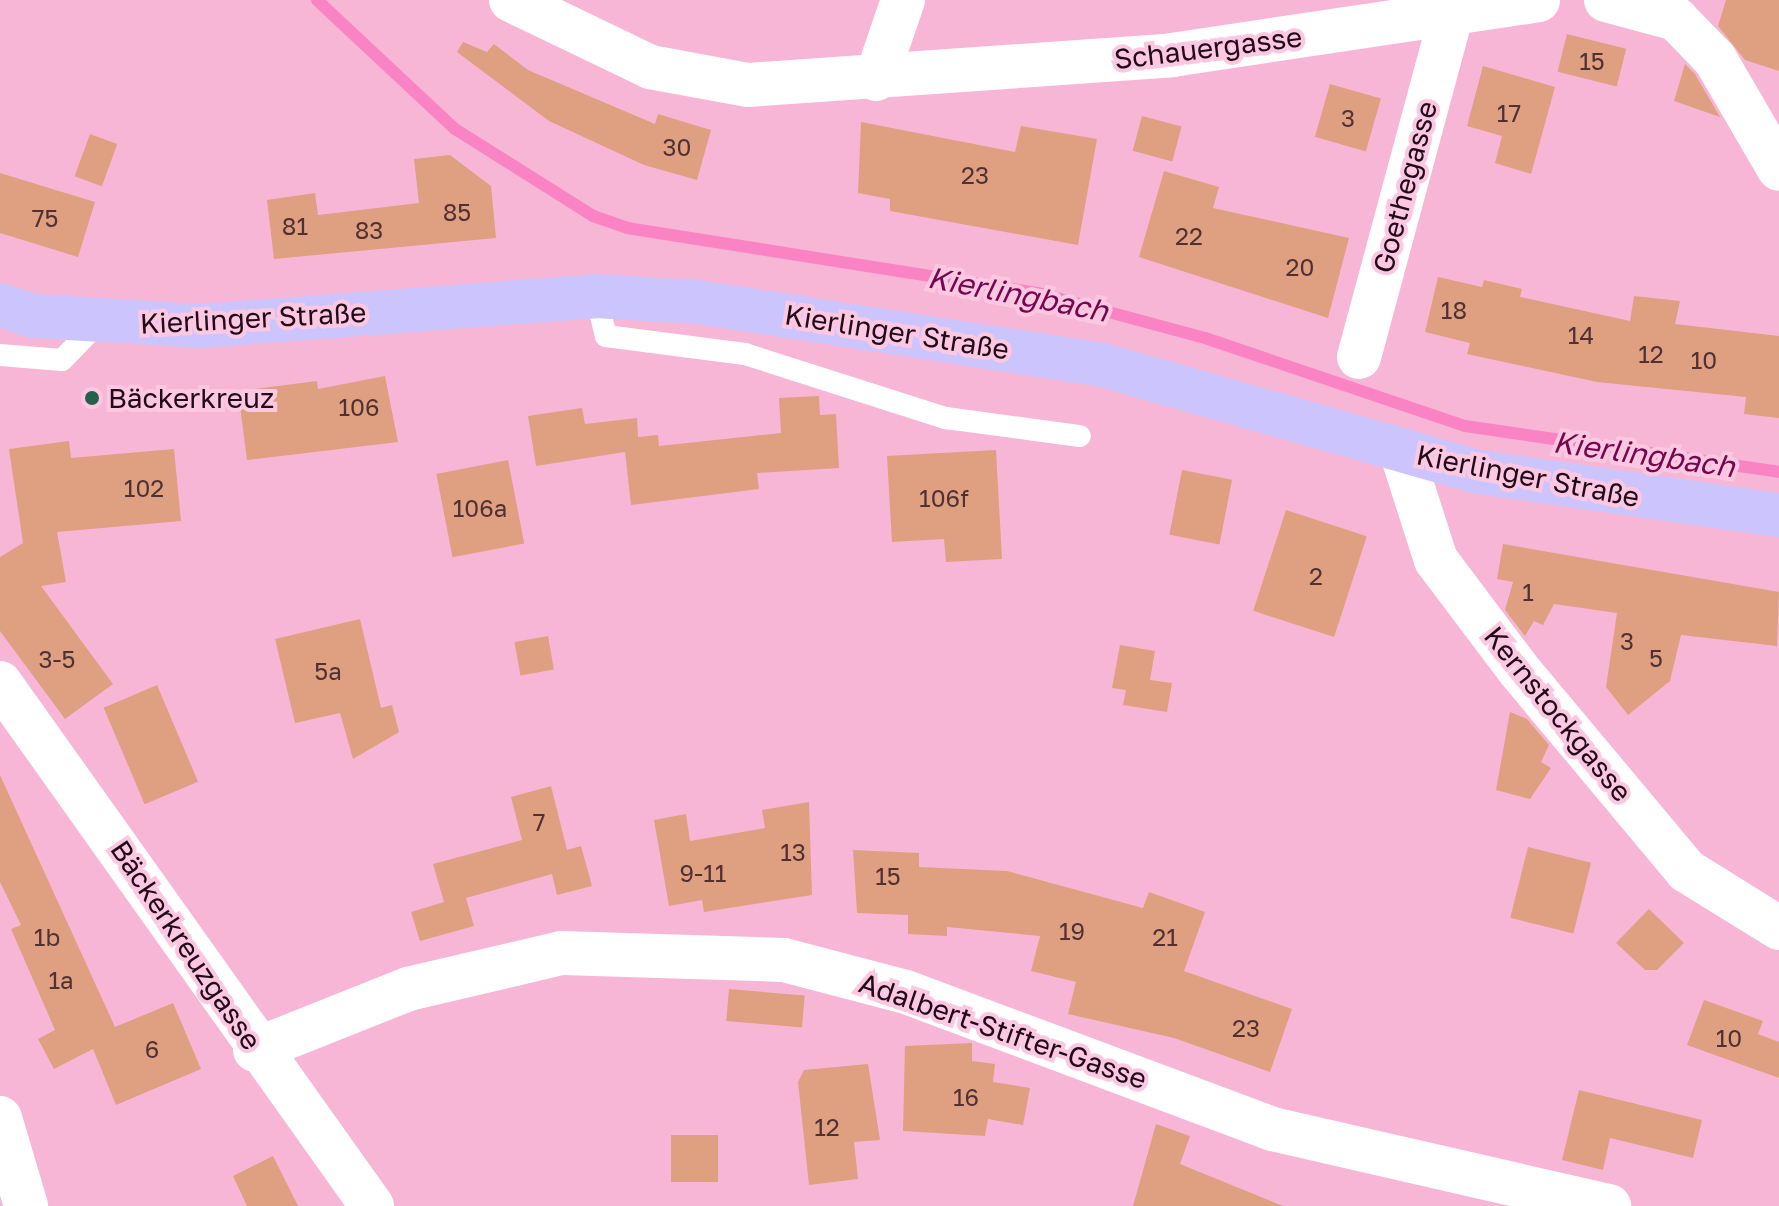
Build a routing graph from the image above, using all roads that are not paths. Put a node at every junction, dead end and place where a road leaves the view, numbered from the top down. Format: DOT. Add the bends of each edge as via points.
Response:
graph roads {
  1 [pos="511,0"];
  2 [pos="903,0"];
  3 [pos="1538,0"];
  4 [pos="1606,0"];
  5 [pos="1451,16"];
  6 [pos="876,79"];
  7 [pos="1779,169"];
  8 [pos="596,296"];
  9 [pos="0,305"];
  10 [pos="99,322"];
  11 [pos="0,355"];
  12 [pos="1359,357"];
  13 [pos="1080,436"];
  14 [pos="1401,451"];
  15 [pos="1779,515"];
  16 [pos="0,683"];
  17 [pos="1779,928"];
  18 [pos="255,1050"];
  19 [pos="0,1118"];
  20 [pos="26,1206"];
  21 [pos="372,1206"];
  22 [pos="1609,1206"];
  1 -- 6 [label="street, Schauergasse" via="589,43 699,81"];
  2 -- 6 [label="street"];
  3 -- 5 [label="street, Schauergasse"];
  4 -- 7 [label="street" via="1676,19 1715,59"];
  5 -- 6 [label="street, Schauergasse" via="1172,55"];
  5 -- 12 [label="street, Goethegasse"];
  8 -- 10 [label="main road, Kierlinger Straße" via="200,326"];
  8 -- 13 [label="lane" via="606,336 745,354 946,418"];
  8 -- 14 [label="main road, Kierlinger Straße" via="697,302 1099,364"];
  9 -- 10 [label="main road, Kierlinger Straße"];
  10 -- 11 [label="lane" via="62,360"];
  14 -- 15 [label="main road, Kierlinger Straße" via="1588,493"];
  14 -- 17 [label="street, Kernstockgasse" via="1436,560 1518,669 1687,871"];
  16 -- 18 [label="street, Bäckerkreuzgasse" via="125,851"];
  18 -- 21 [label="street, Bäckerkreuzgasse"];
  18 -- 22 [label="street, Adalbert-Stifter-Gasse" via="408,989 562,953 784,960 906,992 1272,1129"];
  19 -- 20 [label="street"];
}
